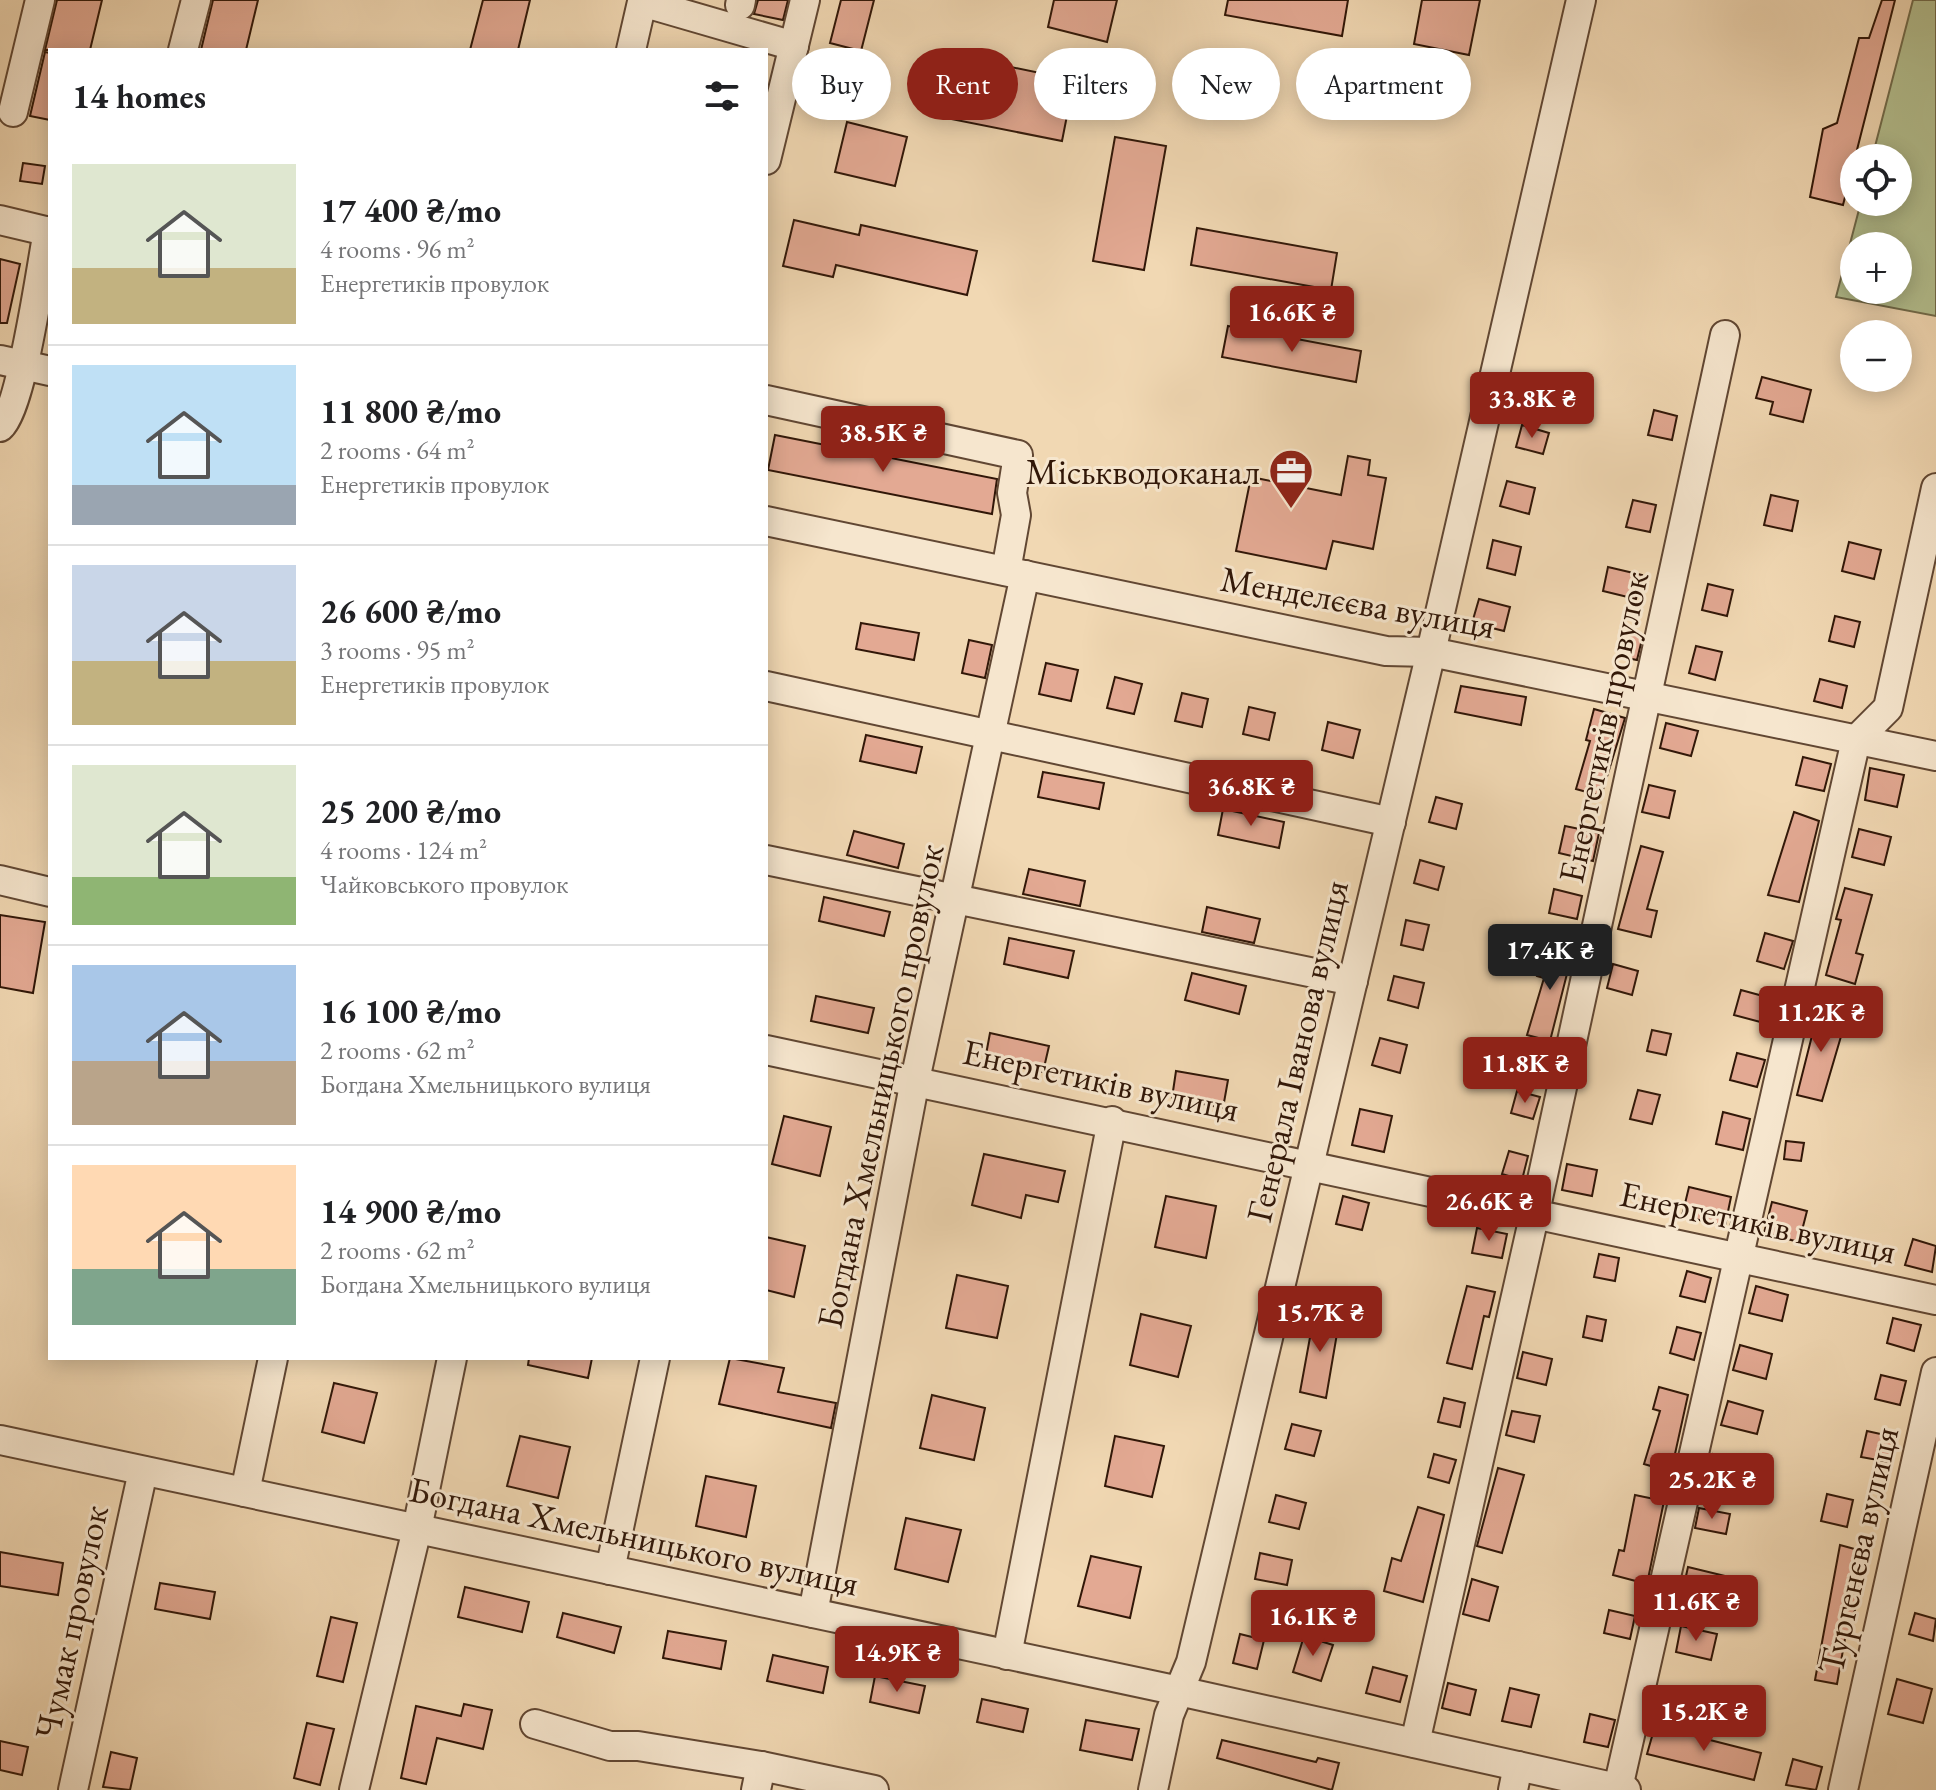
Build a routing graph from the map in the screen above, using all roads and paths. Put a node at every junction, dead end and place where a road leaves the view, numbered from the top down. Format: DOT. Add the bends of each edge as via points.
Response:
graph roads {
  1 [pos="40,0"];
  2 [pos="196,0"];
  3 [pos="805,0"];
  4 [pos="1581,0"];
  5 [pos="794,46"];
  6 [pos="184,48"];
  7 [pos="631,48"];
  8 [pos="13,112"];
  9 [pos="768,152"];
  10 [pos="0,220"];
  11 [pos="48,232"];
  12 [pos="48,235"];
  13 [pos="1725,335"];
  14 [pos="11,362"];
  15 [pos="48,371"];
  16 [pos="768,400"];
  17 [pos="0,427"];
  18 [pos="1936,488"];
  19 [pos="768,521"];
  20 [pos="1016,573"];
  21 [pos="1431,652"];
  22 [pos="768,686"];
  23 [pos="1649,697"];
  24 [pos="993,735"];
  25 [pos="1856,740"];
  26 [pos="1936,756"];
  27 [pos="1391,822"];
  28 [pos="768,860"];
  29 [pos="0,880"];
  30 [pos="48,892"];
  31 [pos="957,899"];
  32 [pos="1353,981"];
  33 [pos="768,1050"];
  34 [pos="915,1080"];
  35 [pos="1112,1121"];
  36 [pos="1309,1163"];
  37 [pos="1535,1212"];
  38 [pos="1736,1256"];
  39 [pos="1936,1300"];
  40 [pos="273,1360"];
  41 [pos="452,1360"];
  42 [pos="655,1360"];
  43 [pos="1936,1372"];
  44 [pos="0,1440"];
  45 [pos="143,1471"];
  46 [pos="245,1492"];
  47 [pos="417,1529"];
  48 [pos="610,1570"];
  49 [pos="813,1613"];
  50 [pos="1007,1655"];
  51 [pos="1179,1691"];
  52 [pos="535,1724"];
  53 [pos="1415,1743"];
  54 [pos="758,1778"];
  55 [pos="1515,1778"];
  56 [pos="1622,1789"];
  57 [pos="73,1790"];
  58 [pos="354,1790"];
  59 [pos="874,1790"];
  60 [pos="1153,1790"];
  61 [pos="1843,1790"];
  1 -- 8 [label="street"];
  2 -- 6 [label="street"];
  3 -- 5 [label="street"];
  4 -- 21 [label="street, Генерала Іванова вулиця"];
  5 -- 7 [label="street" via="642,2"];
  5 -- 9 [label="street"];
  10 -- 11 [label="street"];
  12 -- 14 [label="street"];
  13 -- 23 [label="street, Енергетиків провулок"];
  14 -- 15 [label="street"];
  14 -- 17 [label="street" via="9,420"];
  16 -- 20 [label="street, Богдана Хмельницького провулок" via="1018,455 1012,493"];
  18 -- 25 [label="street" via="1888,708"];
  19 -- 20 [label="street, Менделєєва вулиця"];
  20 -- 21 [label="street, Менделєєва вулиця" via="1386,651"];
  20 -- 24 [label="street, Богдана Хмельницького провулок"];
  21 -- 23 [label="street, Менделєєва вулиця"];
  21 -- 27 [label="street, Генерала Іванова вулиця"];
  22 -- 24 [label="street"];
  23 -- 25 [label="street, Менделєєва вулиця"];
  23 -- 37 [label="street, Енергетиків провулок"];
  24 -- 27 [label="street"];
  24 -- 31 [label="street, Богдана Хмельницького провулок"];
  25 -- 26 [label="street, Менделєєва вулиця"];
  25 -- 38 [label="street"];
  27 -- 32 [label="street, Генерала Іванова вулиця"];
  28 -- 31 [label="street"];
  29 -- 30 [label="street"];
  31 -- 32 [label="street"];
  31 -- 34 [label="street, Богдана Хмельницького провулок"];
  32 -- 36 [label="street, Генерала Іванова вулиця"];
  33 -- 34 [label="street, Енергетиків вулиця"];
  34 -- 35 [label="street, Енергетиків вулиця"];
  34 -- 49 [label="street, Богдана Хмельницького провулок"];
  35 -- 36 [label="street, Енергетиків вулиця"];
  35 -- 50 [label="street"];
  36 -- 37 [label="street, Енергетиків вулиця"];
  36 -- 51 [label="street, Генерала Іванова вулиця" via="1191,1662"];
  37 -- 38 [label="street, Енергетиків вулиця"];
  37 -- 53 [label="street, Енергетиків провулок"];
  38 -- 39 [label="street, Енергетиків вулиця"];
  38 -- 56 [label="street"];
  40 -- 46 [label="street"];
  41 -- 47 [label="street"];
  42 -- 48 [label="street"];
  43 -- 61 [label="street, Тургенєва вулиця"];
  44 -- 45 [label="street, Богдана Хмельницького вулиця"];
  45 -- 46 [label="street, Богдана Хмельницького вулиця"];
  45 -- 57 [label="street, Чумак провулок"];
  46 -- 47 [label="street, Богдана Хмельницького вулиця"];
  47 -- 48 [label="street, Богдана Хмельницького вулиця"];
  47 -- 58 [label="street"];
  48 -- 49 [label="street, Богдана Хмельницького вулиця"];
  49 -- 50 [label="street, Богдана Хмельницького вулиця"];
  50 -- 51 [label="street, Богдана Хмельницького вулиця"];
  51 -- 53 [label="street, Богдана Хмельницького вулиця"];
  51 -- 60 [label="street, Генерала Іванова вулиця"];
  52 -- 54 [label="street"];
  53 -- 55 [label="street, Богдана Хмельницького вулиця"];
  54 -- 59 [label="street"];
  55 -- 56 [label="street, Богдана Хмельницького вулиця"];
}
